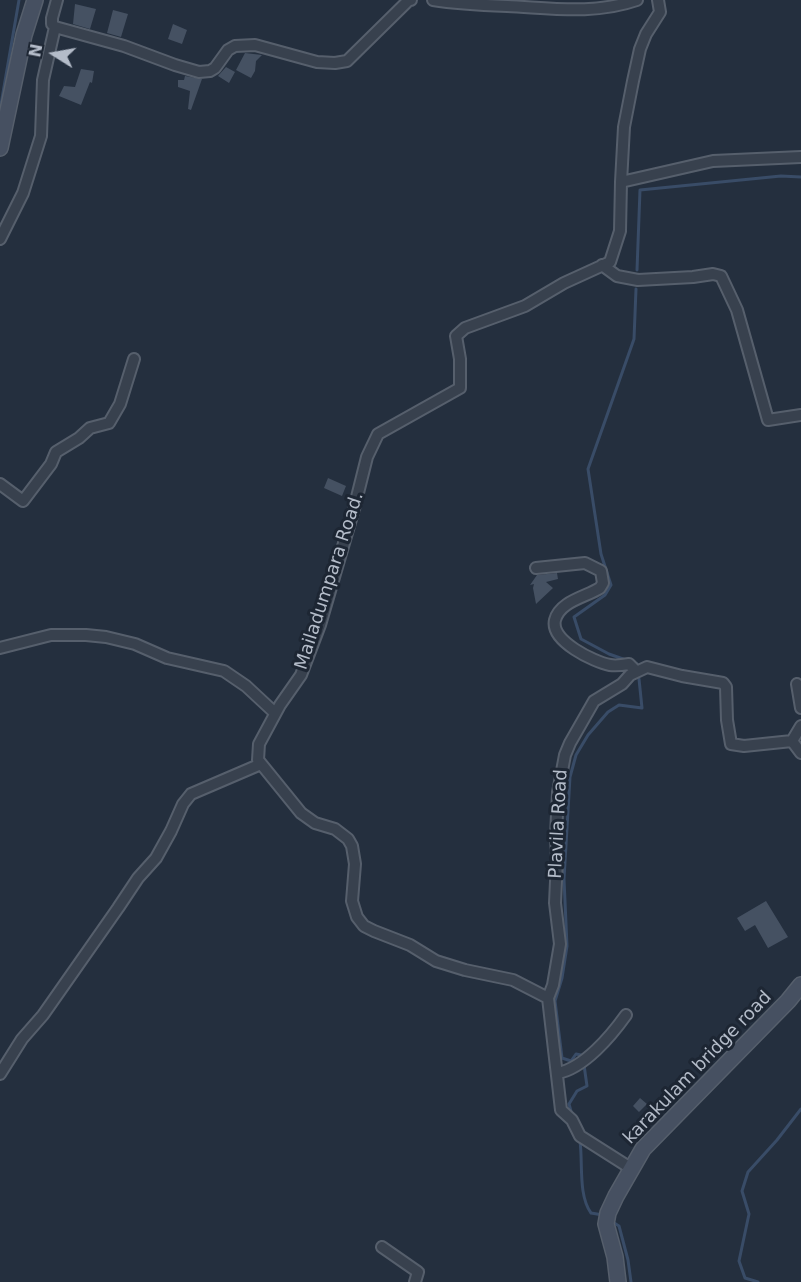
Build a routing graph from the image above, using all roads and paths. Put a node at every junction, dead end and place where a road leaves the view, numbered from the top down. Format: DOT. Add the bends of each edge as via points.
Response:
graph roads {
  1 [pos="35,0"];
  2 [pos="57,0"];
  3 [pos="411,0"];
  4 [pos="433,0"];
  5 [pos="637,0"];
  6 [pos="658,0"];
  7 [pos="56,27"];
  8 [pos="0,148"];
  9 [pos="801,157"];
  10 [pos="621,182"];
  11 [pos="0,239"];
  12 [pos="602,265"];
  13 [pos="134,359"];
  14 [pos="801,415"];
  15 [pos="0,484"];
  16 [pos="537,568"];
  17 [pos="0,648"];
  18 [pos="636,671"];
  19 [pos="797,684"];
  20 [pos="801,708"];
  21 [pos="275,713"];
  22 [pos="801,726"];
  23 [pos="792,741"];
  24 [pos="801,753"];
  25 [pos="261,764"];
  26 [pos="801,985"];
  27 [pos="548,998"];
  28 [pos="626,1015"];
  29 [pos="558,1073"];
  30 [pos="0,1074"];
  31 [pos="632,1169"];
  32 [pos="382,1248"];
  33 [pos="415,1282"];
  34 [pos="618,1282"];
  1 -- 8 [label="main road"];
  2 -- 7 [label="street" via="52,18"];
  3 -- 7 [label="street" via="347,61 335,63 255,45 235,46 210,71 199,72"];
  4 -- 5 [label="street" via="476,6 577,10"];
  6 -- 10 [label="street" via="660,12 640,49 633,81 624,127"];
  7 -- 11 [label="street" via="43,80 41,136 22,194"];
  9 -- 10 [label="street" via="713,161"];
  10 -- 12 [label="street" via="620,231 610,262"];
  12 -- 14 [label="street" via="624,278 721,276 737,310 768,420"];
  12 -- 21 [label="street, Mailadumpara Road." via="525,306 465,328 456,336 460,388 378,434 367,457 317,632 301,675"];
  13 -- 15 [label="street" via="120,404 109,423 90,428 56,452 23,501"];
  16 -- 18 [label="street" via="585,563 601,571 600,588 564,608 556,619 556,630 565,642 585,655 611,665 629,664"];
  17 -- 21 [label="street" via="51,635 106,637 224,671"];
  18 -- 23 [label="street" via="647,667 723,683 731,744"];
  18 -- 27 [label="street, Plavila Road" via="594,702 570,743 561,769 556,812 555,903 560,944"];
  19 -- 20 [label="street"];
  21 -- 25 [label="street, Mailadumpara Road." via="257,747"];
  22 -- 23 [label="street"];
  23 -- 24 [label="street"];
  25 -- 27 [label="street" via="301,813 348,839 355,864 352,901 364,926 410,945 436,961 513,980"];
  25 -- 30 [label="street" via="191,794 156,858"];
  26 -- 31 [label="main road, karakulam bridge road" via="643,1149"];
  27 -- 29 [label="street"];
  28 -- 29 [label="street" via="609,1038 569,1071"];
  29 -- 31 [label="street" via="561,1110 580,1136"];
  31 -- 34 [label="main road, karakulam bridge road" via="607,1218"];
  32 -- 33 [label="street" via="418,1272"];
}
